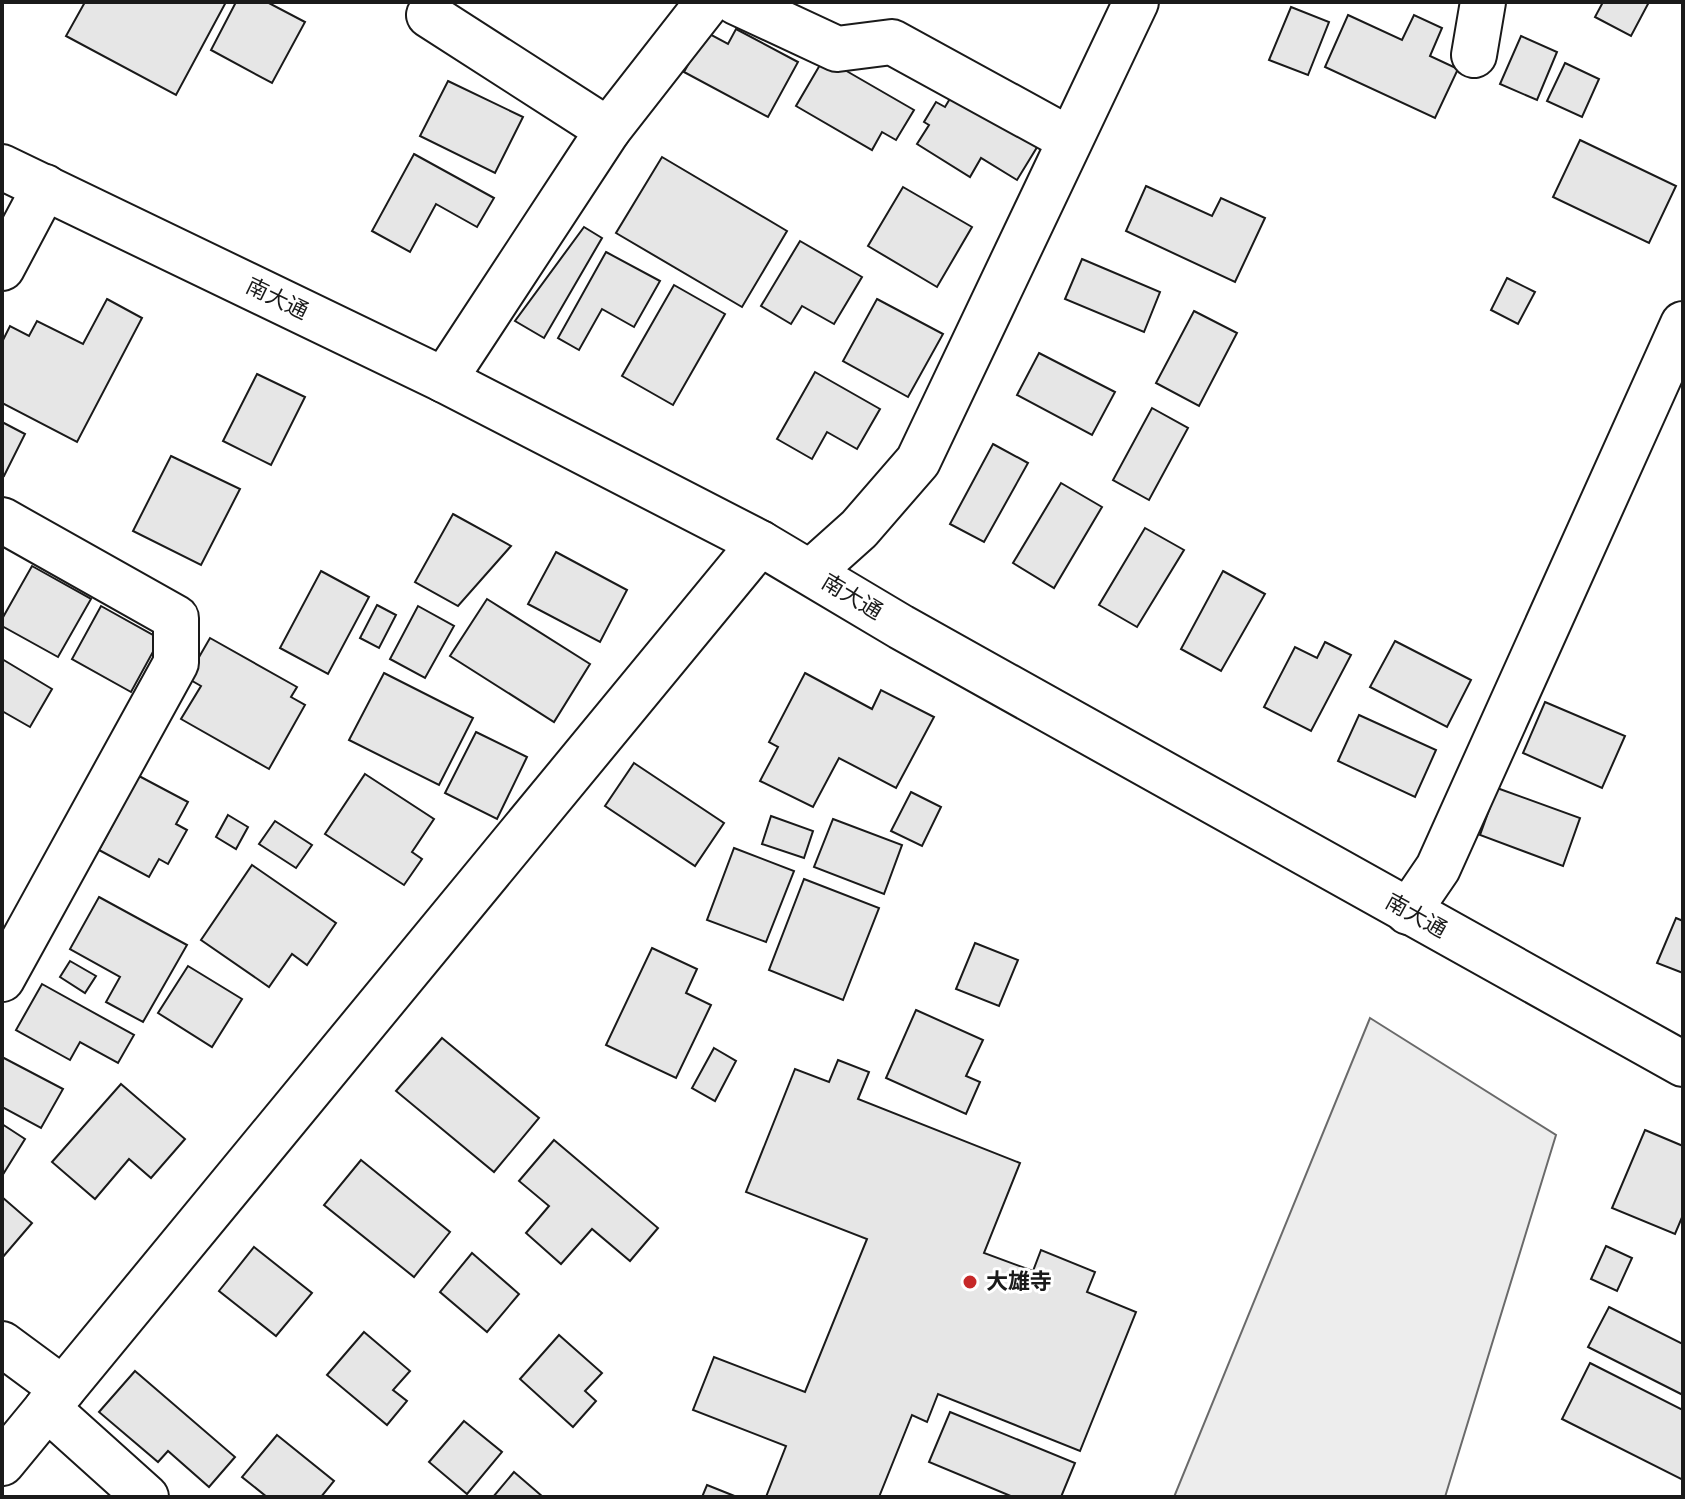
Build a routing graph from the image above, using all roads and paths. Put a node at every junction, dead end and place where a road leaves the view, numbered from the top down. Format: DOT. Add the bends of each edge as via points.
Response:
graph roads {
  1 [pos="708,2"];
  2 [pos="736,2"];
  3 [pos="1136,2"];
  4 [pos="1483,2"];
  5 [pos="423,6"];
  6 [pos="1474,55"];
  7 [pos="608,130"];
  8 [pos="1069,139"];
  9 [pos="2,167"];
  10 [pos="45,187"];
  11 [pos="2,268"];
  12 [pos="1683,324"];
  13 [pos="444,380"];
  14 [pos="2,520"];
  15 [pos="760,543"];
  16 [pos="811,572"];
  17 [pos="1408,912"];
  18 [pos="2,979"];
  19 [pos="1683,1064"];
  20 [pos="2,1344"];
  21 [pos="55,1398"];
  22 [pos="2,1463"];
  23 [pos="146,1497"];
  1 -- 7 [label="street"];
  2 -- 8 [label="street" via="837,49 892,42"];
  3 -- 8 [label="street"];
  4 -- 6 [label="street"];
  5 -- 7 [label="street"];
  7 -- 13 [label="street"];
  8 -- 16 [label="street" via="918,461 859,529"];
  9 -- 10 [label="street, 南大通"];
  10 -- 11 [label="street"];
  10 -- 13 [label="street, 南大通"];
  12 -- 17 [label="street" via="1438,868"];
  13 -- 15 [label="street, 南大通"];
  14 -- 18 [label="street" via="176,618 176,663"];
  15 -- 16 [label="street, 南大通"];
  15 -- 21 [label="street"];
  16 -- 17 [label="street, 南大通"];
  17 -- 19 [label="street, 南大通"];
  20 -- 21 [label="street"];
  21 -- 22 [label="street"];
  21 -- 23 [label="street"];
}
